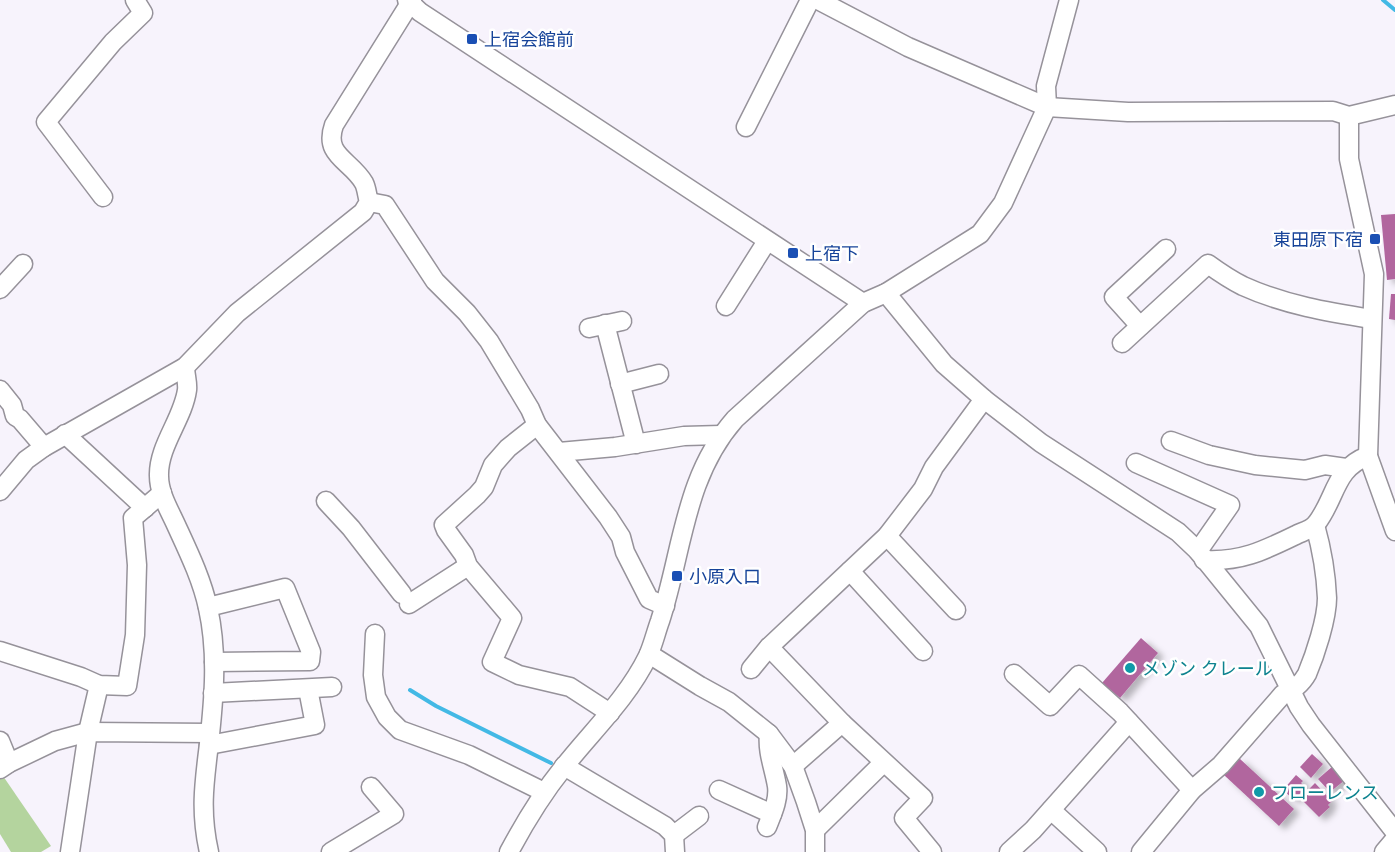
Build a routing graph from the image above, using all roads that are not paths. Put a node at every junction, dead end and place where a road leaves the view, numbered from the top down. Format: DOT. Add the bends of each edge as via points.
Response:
graph roads {
  1 [pos="135,0"];
  2 [pos="810,0"];
  3 [pos="819,0"];
  4 [pos="1069,0"];
  5 [pos="410,2"];
  6 [pos="1395,105"];
  7 [pos="1047,107"];
  8 [pos="1349,116"];
  9 [pos="746,127"];
  10 [pos="103,197"];
  11 [pos="369,202"];
  12 [pos="767,241"];
  13 [pos="1166,249"];
  14 [pos="12,268"];
  15 [pos="0,289"];
  16 [pos="886,293"];
  17 [pos="863,303"];
  18 [pos="726,306"];
  19 [pos="1372,319"];
  20 [pos="605,324"];
  21 [pos="1140,326"];
  22 [pos="1122,343"];
  23 [pos="185,367"];
  24 [pos="659,374"];
  25 [pos="620,384"];
  26 [pos="0,390"];
  27 [pos="984,399"];
  28 [pos="537,425"];
  29 [pos="64,434"];
  30 [pos="721,435"];
  31 [pos="1171,441"];
  32 [pos="636,444"];
  33 [pos="44,447"];
  34 [pos="559,452"];
  35 [pos="1368,456"];
  36 [pos="1136,463"];
  37 [pos="1346,468"];
  38 [pos="0,491"];
  39 [pos="162,494"];
  40 [pos="326,501"];
  41 [pos="145,508"];
  42 [pos="1315,525"];
  43 [pos="1395,531"];
  44 [pos="887,536"];
  45 [pos="1201,555"];
  46 [pos="468,566"];
  47 [pos="850,571"];
  48 [pos="665,606"];
  49 [pos="208,607"];
  50 [pos="956,610"];
  51 [pos="375,634"];
  52 [pos="769,647"];
  53 [pos="0,651"];
  54 [pos="923,651"];
  55 [pos="649,654"];
  56 [pos="214,662"];
  57 [pos="751,669"];
  58 [pos="1014,674"];
  59 [pos="99,685"];
  60 [pos="332,687"];
  61 [pos="308,689"];
  62 [pos="1292,692"];
  63 [pos="213,693"];
  64 [pos="610,713"];
  65 [pos="1129,722"];
  66 [pos="842,723"];
  67 [pos="88,732"];
  68 [pos="769,734"];
  69 [pos="209,739"];
  70 [pos="0,741"];
  71 [pos="883,763"];
  72 [pos="4,766"];
  73 [pos="564,766"];
  74 [pos="793,766"];
  75 [pos="371,787"];
  76 [pos="729,790"];
  77 [pos="1192,790"];
  78 [pos="544,792"];
  79 [pos="1051,810"];
  80 [pos="699,816"];
  81 [pos="815,830"];
  82 [pos="1395,832"];
  83 [pos="1395,839"];
  84 [pos="674,843"];
  85 [pos="70,852"];
  86 [pos="209,852"];
  87 [pos="331,852"];
  88 [pos="509,852"];
  89 [pos="815,852"];
  90 [pos="932,852"];
  91 [pos="1009,852"];
  92 [pos="1098,852"];
  93 [pos="1141,852"];
  94 [pos="1384,852"];
  1 -- 10 [label="street" via="143,13 113,42 46,122"];
  2 -- 9 [label="street"];
  3 -- 7 [label="street" via="908,48"];
  4 -- 7 [label="street" via="1046,86"];
  5 -- 11 [label="street" via="330,136 333,149 365,185"];
  5 -- 12 [label="street"];
  6 -- 8 [label="street"];
  7 -- 8 [label="street" via="1128,112 1333,111"];
  7 -- 16 [label="street" via="1003,203 980,234"];
  8 -- 19 [label="street" via="1349,159 1374,274"];
  11 -- 23 [label="street" via="363,212 237,313"];
  11 -- 28 [label="street" via="385,205 435,281 489,341"];
  12 -- 17 [label="street"];
  12 -- 18 [label="street"];
  13 -- 21 [label="street" via="1114,297"];
  14 -- 15 [label="street"];
  16 -- 17 [label="street"];
  16 -- 27 [label="street" via="944,364"];
  17 -- 30 [label="street"];
  19 -- 21 [label="street" via="1304,308 1273,298 1241,285 1208,264"];
  19 -- 35 [label="street"];
  20 -- 25 [label="street"];
  21 -- 22 [label="street"];
  23 -- 29 [label="street"];
  23 -- 39 [label="street" via="187,389 161,460"];
  24 -- 25 [label="street"];
  25 -- 32 [label="street"];
  26 -- 33 [label="street" via="15,416"];
  27 -- 44 [label="street"];
  27 -- 45 [label="street" via="1041,442 1178,532"];
  28 -- 34 [label="street"];
  28 -- 46 [label="street" via="508,448 493,465 484,487 444,525"];
  29 -- 33 [label="street"];
  29 -- 41 [label="street"];
  30 -- 32 [label="street"];
  30 -- 48 [label="street" via="693,492"];
  31 -- 37 [label="street" via="1209,455 1255,465 1305,470 1325,465"];
  32 -- 34 [label="street"];
  33 -- 38 [label="street" via="26,460"];
  34 -- 48 [label="street" via="621,537 649,598"];
  35 -- 37 [label="street"];
  35 -- 43 [label="street"];
  36 -- 45 [label="street" via="1230,505"];
  37 -- 42 [label="street"];
  39 -- 41 [label="street"];
  39 -- 49 [label="street"];
  40 -- 46 [label="street" via="406,599"];
  41 -- 59 [label="street" via="133,518 137,565 135,635 127,686"];
  42 -- 45 [label="street" via="1247,557 1224,561"];
  42 -- 62 [label="street" via="1325,562 1327,601 1306,676"];
  44 -- 47 [label="street"];
  44 -- 50 [label="street"];
  45 -- 62 [label="street" via="1259,626"];
  46 -- 64 [label="street" via="512,618 492,662 519,675 570,687"];
  47 -- 52 [label="street"];
  47 -- 54 [label="street"];
  48 -- 55 [label="street"];
  49 -- 56 [label="street"];
  49 -- 56 [label="street" via="285,588 311,652 310,661"];
  51 -- 78 [label="street" via="376,697 400,730 469,755"];
  52 -- 57 [label="street"];
  52 -- 66 [label="street"];
  53 -- 59 [label="street"];
  55 -- 64 [label="street"];
  55 -- 68 [label="street" via="729,702"];
  56 -- 63 [label="street"];
  58 -- 65 [label="street" via="1050,706 1079,675"];
  59 -- 67 [label="street"];
  60 -- 61 [label="street"];
  61 -- 63 [label="street"];
  61 -- 69 [label="street" via="315,725"];
  62 -- 77 [label="street" via="1283,694 1221,765"];
  62 -- 82 [label="street" via="1311,725"];
  63 -- 69 [label="street"];
  64 -- 73 [label="street"];
  65 -- 77 [label="street"];
  65 -- 79 [label="street"];
  66 -- 71 [label="street"];
  66 -- 74 [label="street"];
  67 -- 69 [label="street"];
  67 -- 72 [label="street" via="55,741"];
  67 -- 85 [label="street"];
  68 -- 74 [label="street"];
  68 -- 76 [label="street" via="777,788 769,821"];
  69 -- 86 [label="street" via="202,817"];
  70 -- 72 [label="street"];
  71 -- 81 [label="street"];
  71 -- 90 [label="street" via="923,798 904,818"];
  73 -- 78 [label="street"];
  73 -- 84 [label="street" via="665,826"];
  74 -- 81 [label="street"];
  75 -- 87 [label="street" via="394,813"];
  77 -- 93 [label="street"];
  78 -- 88 [label="street"];
  79 -- 91 [label="street"];
  79 -- 92 [label="street"];
  80 -- 84 [label="street"];
  81 -- 89 [label="street"];
  83 -- 94 [label="street"];
}
